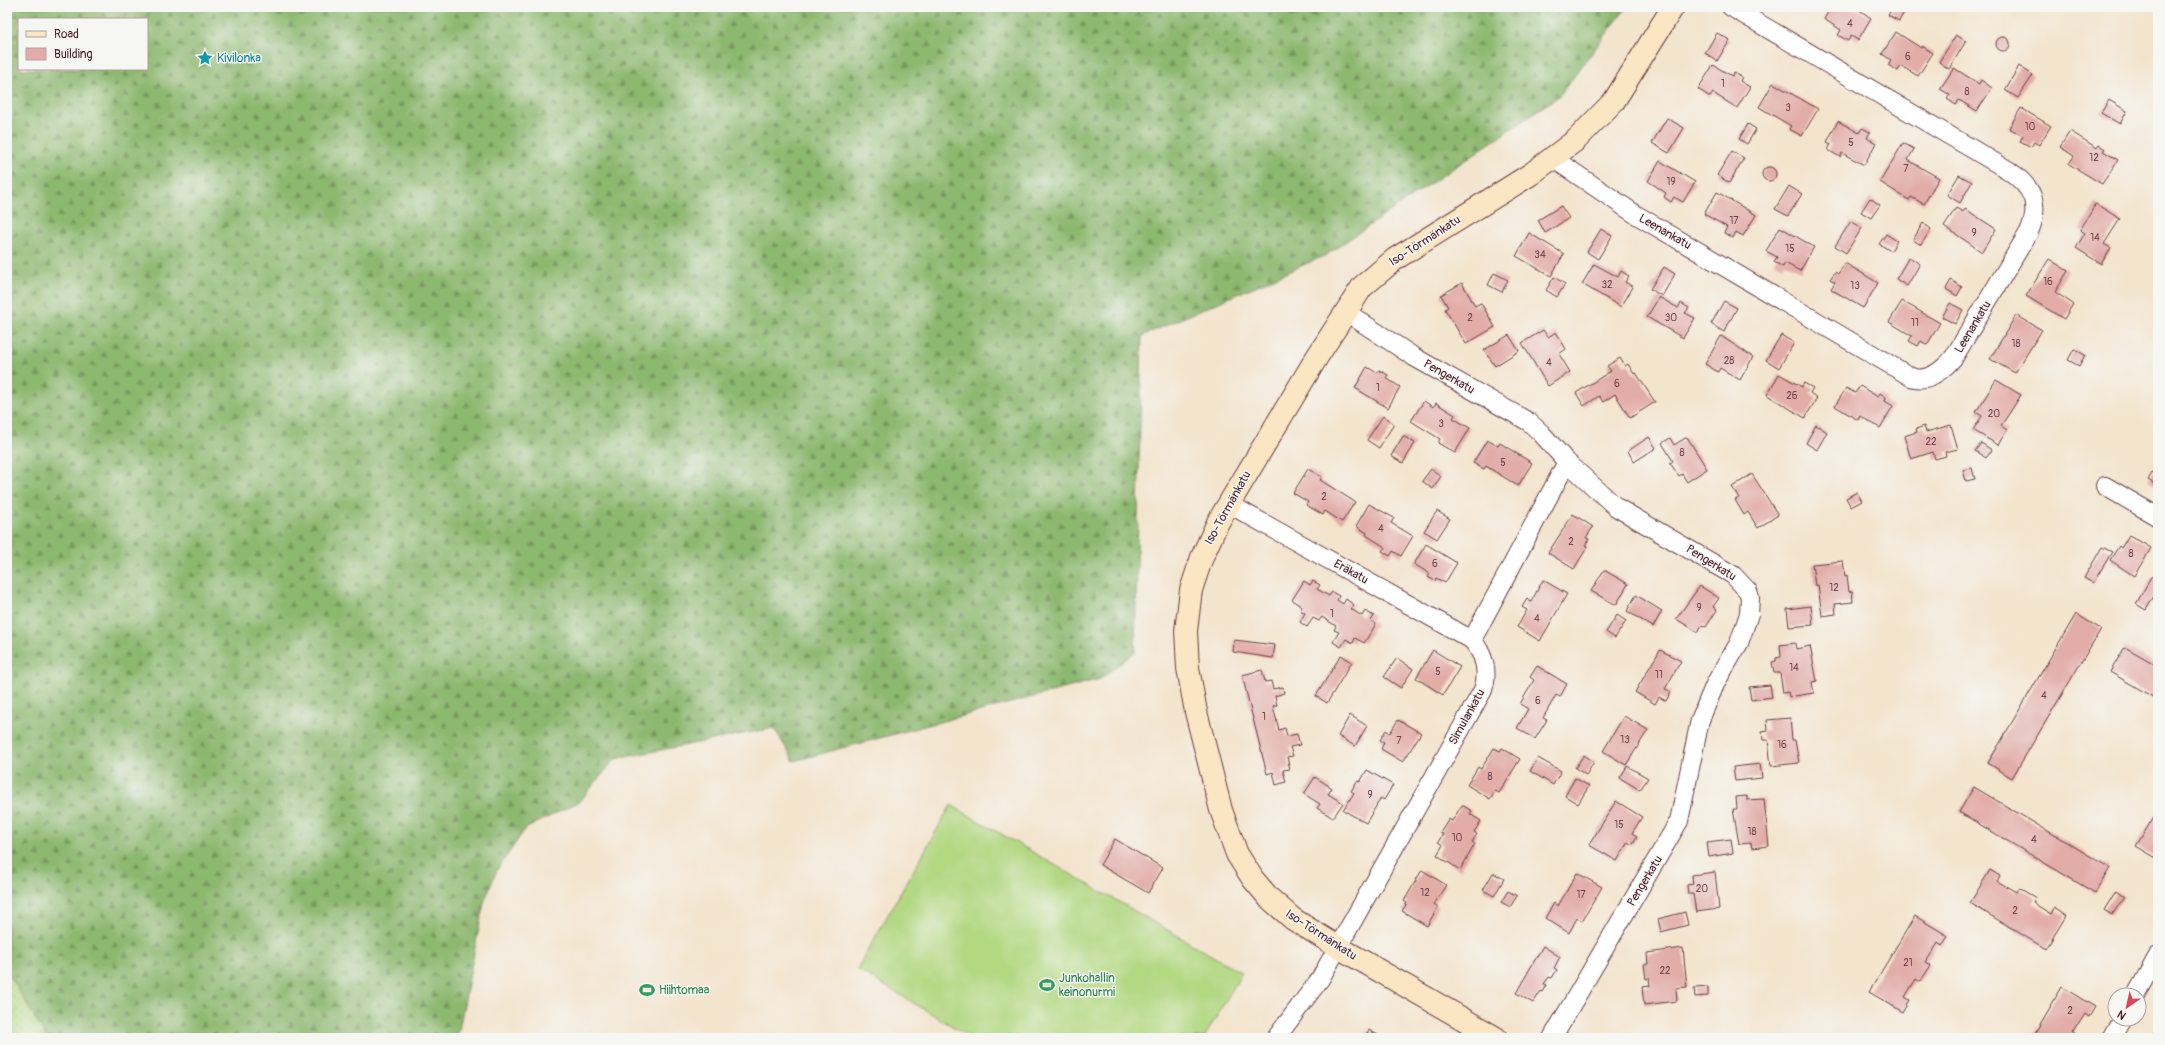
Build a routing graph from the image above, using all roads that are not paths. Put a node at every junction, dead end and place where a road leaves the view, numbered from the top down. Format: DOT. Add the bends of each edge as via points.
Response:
graph roads {
  1 [pos="1673,7"];
  2 [pos="1731,7"];
  3 [pos="1554,159"];
  4 [pos="1346,312"];
  5 [pos="1567,462"];
  6 [pos="2105,486"];
  7 [pos="1229,504"];
  8 [pos="2158,517"];
  9 [pos="1472,640"];
  10 [pos="1338,947"];
  11 [pos="2158,956"];
  12 [pos="2141,987"];
  13 [pos="2117,1027"];
  14 [pos="1276,1038"];
  15 [pos="1496,1038"];
  16 [pos="1552,1038"];
  17 [pos="2111,1038"];
  1 -- 3 [label="street, Iso-Törmänkatu" via="1614,101 1594,124"];
  2 -- 3 [label="street, Leenankatu" via="2008,170 2031,194 2035,202 2036,215 2029,232 1947,366 1922,379 1911,377 1635,214"];
  3 -- 4 [label="street, Iso-Törmänkatu" via="1395,258 1362,287"];
  4 -- 5 [label="street, Pengerkatu" via="1414,357 1529,422"];
  4 -- 7 [label="street, Iso-Törmänkatu" via="1316,356"];
  5 -- 9 [label="street"];
  5 -- 16 [label="street, Pengerkatu" via="1616,506 1733,575 1748,591 1750,605 1739,643 1716,682 1700,720 1679,822"];
  6 -- 8 [label="street"];
  7 -- 9 [label="street, Eräkatu"];
  7 -- 10 [label="street, Iso-Törmänkatu" via="1202,557 1191,590 1186,631 1188,668 1196,712 1221,810 1237,854 1269,898 1293,919"];
  9 -- 10 [label="street, Simulankatu" via="1487,673 1483,690"];
  10 -- 14 [label="street, Simulankatu" via="1320,979"];
  10 -- 15 [label="street, Iso-Törmänkatu"];
  11 -- 12 [label="street"];
  13 -- 17 [label="street"];
}
